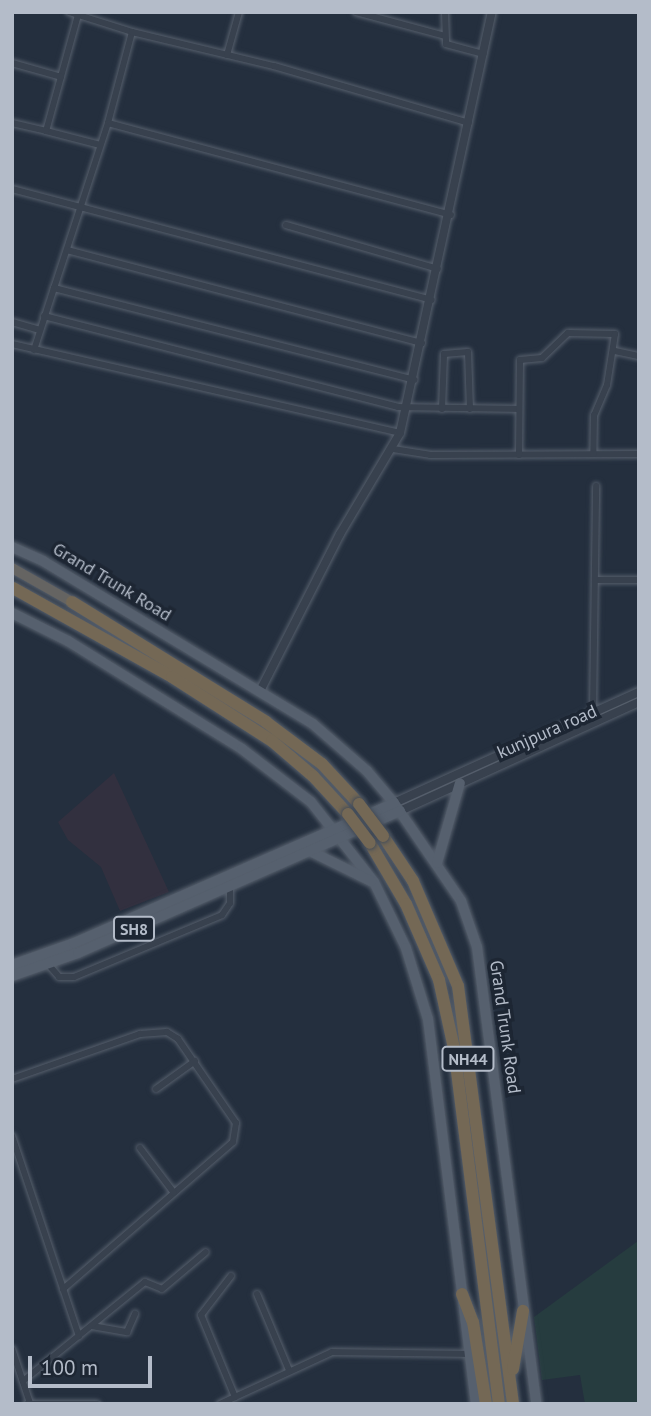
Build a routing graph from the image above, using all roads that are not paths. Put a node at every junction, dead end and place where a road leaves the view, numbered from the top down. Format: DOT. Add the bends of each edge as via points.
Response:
graph roads {
  1 [pos="69,12"];
  2 [pos="239,12"];
  3 [pos="356,12"];
  4 [pos="445,12"];
  5 [pos="492,12"];
  6 [pos="78,15"];
  7 [pos="132,32"];
  8 [pos="445,36"];
  9 [pos="484,54"];
  10 [pos="227,55"];
  11 [pos="12,63"];
  12 [pos="61,77"];
  13 [pos="12,123"];
  14 [pos="108,123"];
  15 [pos="470,123"];
  16 [pos="46,131"];
  17 [pos="100,145"];
  18 [pos="12,189"];
  19 [pos="82,206"];
  20 [pos="451,215"];
  21 [pos="286,225"];
  22 [pos="67,250"];
  23 [pos="439,270"];
  24 [pos="54,288"];
  25 [pos="432,300"];
  26 [pos="44,316"];
  27 [pos="12,322"];
  28 [pos="40,330"];
  29 [pos="422,343"];
  30 [pos="12,344"];
  31 [pos="34,350"];
  32 [pos="615,351"];
  33 [pos="639,356"];
  34 [pos="414,380"];
  35 [pos="470,408"];
  36 [pos="407,409"];
  37 [pos="442,409"];
  38 [pos="519,409"];
  39 [pos="400,433"];
  40 [pos="393,449"];
  41 [pos="593,454"];
  42 [pos="639,454"];
  43 [pos="519,455"];
  44 [pos="596,486"];
  45 [pos="12,547"];
  46 [pos="12,568"];
  47 [pos="595,580"];
  48 [pos="639,580"];
  49 [pos="13,588"];
  50 [pos="72,602"];
  51 [pos="12,613"];
  52 [pos="260,691"];
  53 [pos="639,692"];
  54 [pos="639,702"];
  55 [pos="593,711"];
  56 [pos="567,729"];
  57 [pos="458,779"];
  58 [pos="397,807"];
  59 [pos="338,834"];
  60 [pos="312,852"];
  61 [pos="437,863"];
  62 [pos="374,882"];
  63 [pos="230,888"];
  64 [pos="46,960"];
  65 [pos="12,965"];
  66 [pos="12,976"];
  67 [pos="195,1061"];
  68 [pos="12,1079"];
  69 [pos="156,1089"];
  70 [pos="12,1136"];
  71 [pos="140,1148"];
  72 [pos="174,1193"];
  73 [pos="206,1252"];
  74 [pos="231,1276"];
  75 [pos="63,1289"];
  76 [pos="257,1294"];
  77 [pos="462,1294"];
  78 [pos="523,1311"];
  79 [pos="135,1314"];
  80 [pos="92,1326"];
  81 [pos="79,1336"];
  82 [pos="12,1349"];
  83 [pos="469,1354"];
  84 [pos="289,1370"];
  85 [pos="23,1381"];
  86 [pos="511,1386"];
  87 [pos="235,1397"];
  88 [pos="29,1403"];
  89 [pos="97,1404"];
  90 [pos="220,1404"];
  91 [pos="476,1404"];
  92 [pos="486,1404"];
  93 [pos="499,1404"];
  94 [pos="513,1404"];
  95 [pos="536,1404"];
  1 -- 6 [label="street"];
  2 -- 10 [label="street"];
  3 -- 8 [label="street"];
  4 -- 8 [label="street"];
  5 -- 9 [label="street"];
  6 -- 7 [label="street"];
  6 -- 12 [label="street"];
  7 -- 10 [label="street"];
  7 -- 14 [label="street"];
  8 -- 9 [label="street" via="446,44"];
  9 -- 15 [label="street"];
  10 -- 15 [label="street"];
  11 -- 12 [label="street"];
  12 -- 16 [label="street"];
  13 -- 16 [label="street"];
  14 -- 17 [label="street"];
  14 -- 20 [label="street"];
  15 -- 20 [label="street"];
  16 -- 17 [label="street"];
  17 -- 19 [label="street"];
  18 -- 19 [label="street"];
  19 -- 22 [label="street"];
  19 -- 25 [label="street"];
  20 -- 23 [label="street"];
  21 -- 23 [label="street"];
  22 -- 24 [label="street"];
  22 -- 29 [label="street"];
  23 -- 25 [label="street"];
  24 -- 26 [label="street"];
  24 -- 34 [label="street"];
  25 -- 29 [label="street"];
  26 -- 28 [label="street"];
  26 -- 36 [label="street"];
  27 -- 28 [label="street"];
  28 -- 31 [label="street"];
  29 -- 34 [label="street"];
  30 -- 31 [label="street"];
  31 -- 39 [label="street"];
  32 -- 33 [label="street"];
  32 -- 38 [label="street" via="617,335 568,333 542,358 520,360"];
  32 -- 41 [label="street" via="594,415"];
  34 -- 36 [label="street"];
  35 -- 37 [label="street"];
  35 -- 37 [label="street" via="468,352 444,355"];
  35 -- 38 [label="street"];
  36 -- 37 [label="street"];
  36 -- 39 [label="street"];
  38 -- 43 [label="street"];
  39 -- 40 [label="street"];
  40 -- 43 [label="street" via="430,455"];
  40 -- 52 [label="street" via="340,534"];
  41 -- 42 [label="street"];
  41 -- 43 [label="street"];
  44 -- 47 [label="street"];
  45 -- 52 [label="main road, Grand Trunk Road"];
  46 -- 50 [label="highway, NH44"];
  47 -- 48 [label="street"];
  47 -- 55 [label="street"];
  49 -- 93 [label="highway, NH44, bridge" via="172,677 272,741 348,814 406,904 439,980 454,1048"];
  50 -- 86 [label="highway, NH44, bridge" via="266,722 322,764 359,804 413,881 458,986"];
  51 -- 59 [label="main road" via="68,641 242,749 311,802"];
  52 -- 58 [label="main road, Grand Trunk Road" via="313,724 367,771"];
  53 -- 55 [label="street, kunjpura road"];
  54 -- 56 [label="street, kunjpura road"];
  55 -- 56 [label="street, kunjpura road"];
  56 -- 57 [label="street, kunjpura road"];
  57 -- 58 [label="street, kunjpura road"];
  57 -- 61 [label="main road"];
  58 -- 59 [label="main road, SH8"];
  58 -- 61 [label="main road, Grand Trunk Road"];
  59 -- 60 [label="main road, SH8"];
  59 -- 62 [label="main road"];
  59 -- 64 [label="main road, SH8"];
  60 -- 62 [label="main road"];
  60 -- 63 [label="main road, SH8"];
  61 -- 78 [label="main road, Grand Trunk Road" via="461,901 477,947"];
  62 -- 77 [label="main road" via="406,948 428,1018"];
  63 -- 64 [label="main road, SH8"];
  63 -- 64 [label="street" via="230,903 222,915 74,977 59,978"];
  64 -- 65 [label="main road, SH8"];
  64 -- 66 [label="main road, SH8"];
  67 -- 68 [label="street" via="178,1039 153,1031"];
  67 -- 69 [label="street"];
  67 -- 72 [label="street" via="236,1123 237,1133"];
  70 -- 75 [label="street"];
  71 -- 72 [label="street"];
  72 -- 75 [label="street"];
  73 -- 80 [label="street" via="162,1289 145,1282"];
  74 -- 87 [label="street" via="201,1315"];
  75 -- 81 [label="street"];
  76 -- 84 [label="street"];
  77 -- 83 [label="main road"];
  77 -- 92 [label="highway" via="473,1322"];
  78 -- 86 [label="highway"];
  78 -- 95 [label="main road, Grand Trunk Road"];
  79 -- 80 [label="street" via="127,1332"];
  80 -- 81 [label="street"];
  81 -- 85 [label="street"];
  82 -- 85 [label="street"];
  83 -- 84 [label="street" via="332,1352"];
  83 -- 91 [label="main road"];
  84 -- 87 [label="street"];
  85 -- 88 [label="street"];
  86 -- 94 [label="highway, NH44"];
  87 -- 90 [label="street"];
  88 -- 89 [label="street"];
}
